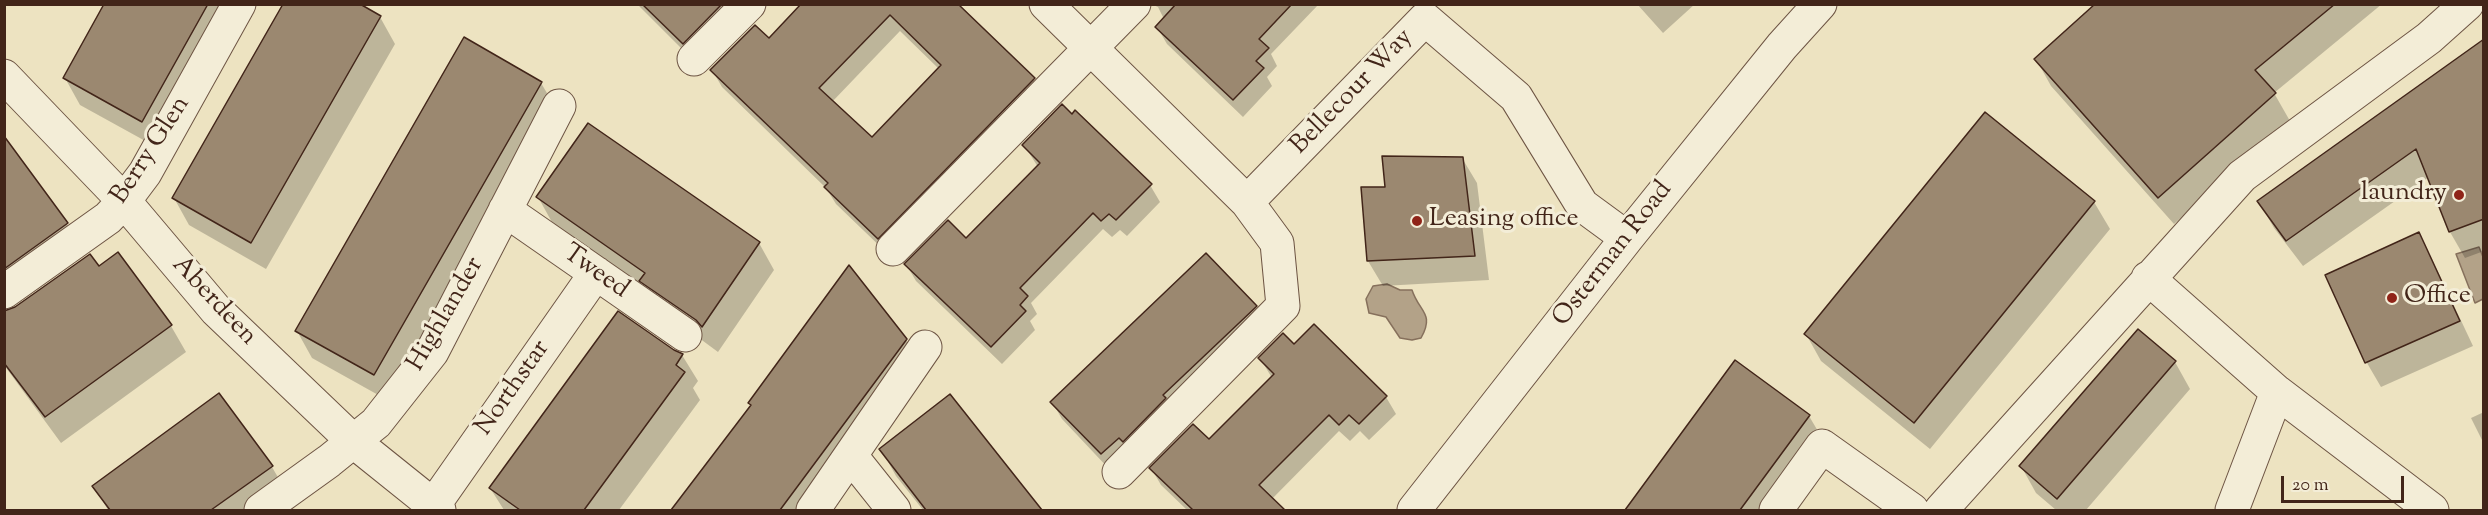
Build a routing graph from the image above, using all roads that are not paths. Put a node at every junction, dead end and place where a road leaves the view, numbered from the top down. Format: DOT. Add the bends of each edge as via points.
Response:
graph roads {
  1 [pos="239,4"];
  2 [pos="748,4"];
  3 [pos="1046,4"];
  4 [pos="1134,4"];
  5 [pos="1820,4"];
  6 [pos="2467,4"];
  7 [pos="1091,49"];
  8 [pos="694,59"];
  9 [pos="4,76"];
  10 [pos="559,106"];
  11 [pos="124,201"];
  12 [pos="1247,202"];
  13 [pos="505,210"];
  14 [pos="1627,238"];
  15 [pos="893,249"];
  16 [pos="596,273"];
  17 [pos="2148,279"];
  18 [pos="4,292"];
  19 [pos="685,335"];
  20 [pos="925,347"];
  21 [pos="2277,392"];
  22 [pos="353,441"];
  23 [pos="851,456"];
  24 [pos="1119,472"];
  25 [pos="420,504"];
  26 [pos="261,510"];
  27 [pos="813,510"];
  28 [pos="894,510"];
  29 [pos="1414,510"];
  30 [pos="1776,510"];
  31 [pos="1912,510"];
  32 [pos="1941,510"];
  33 [pos="2232,510"];
  34 [pos="2432,510"];
  1 -- 11 [label="street, Berry Glen" via="145,173"];
  2 -- 8 [label="street"];
  3 -- 7 [label="street"];
  4 -- 7 [label="street"];
  5 -- 14 [label="street, Osterman Road"];
  6 -- 17 [label="street" via="2429,38 2242,176"];
  7 -- 12 [label="street"];
  7 -- 15 [label="street"];
  9 -- 11 [label="street, Aberdeen"];
  10 -- 13 [label="street, Highlander"];
  11 -- 18 [label="street, Berry Glen" via="108,218"];
  11 -- 22 [label="street, Aberdeen" via="216,310"];
  12 -- 14 [label="street, Bellecour Way" via="1425,20 1516,97 1582,205"];
  12 -- 24 [label="street" via="1277,243 1283,306"];
  13 -- 16 [label="street, Tweed"];
  13 -- 22 [label="street, Highlander" via="432,352 376,423"];
  14 -- 29 [label="street, Osterman Road"];
  16 -- 19 [label="street, Tweed"];
  16 -- 25 [label="street, Northstar"];
  17 -- 21 [label="street"];
  17 -- 32 [label="street"];
  20 -- 23 [label="street"];
  21 -- 33 [label="street"];
  21 -- 34 [label="street"];
  22 -- 25 [label="street, Aberdeen"];
  22 -- 26 [label="street, Highlander"];
  23 -- 27 [label="street"];
  23 -- 28 [label="street"];
  30 -- 31 [label="street" via="1822,446"];
}
